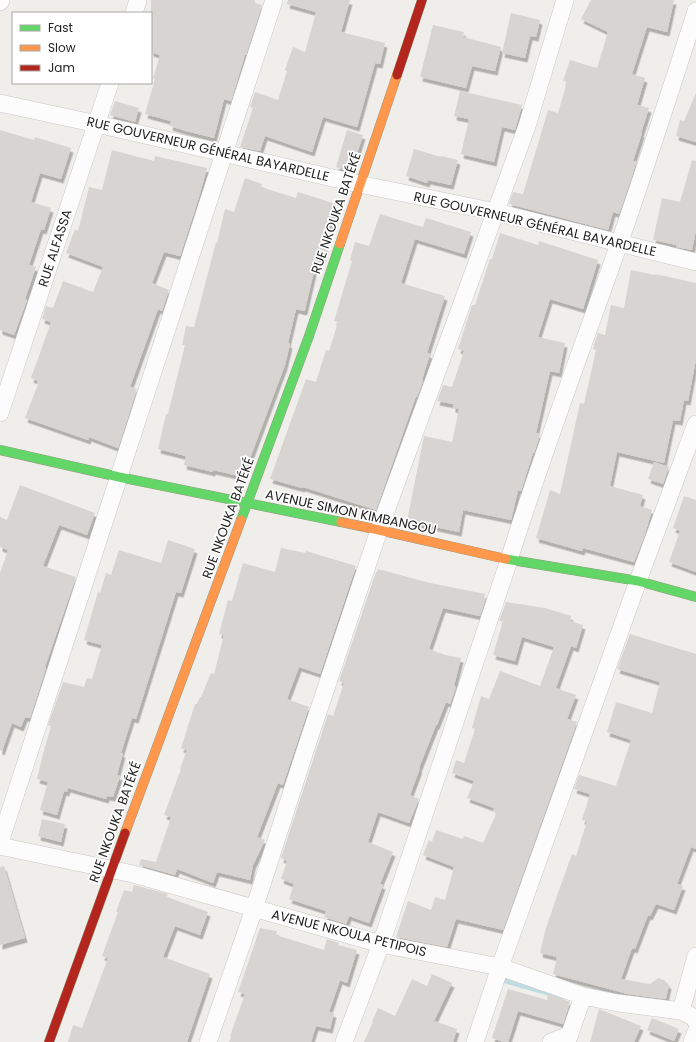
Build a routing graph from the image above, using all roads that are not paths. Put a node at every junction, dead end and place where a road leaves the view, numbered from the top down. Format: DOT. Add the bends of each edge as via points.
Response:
graph roads {
  1 [pos="138,0"];
  2 [pos="274,0"];
  3 [pos="422,0"];
  4 [pos="565,0"];
  5 [pos="134,12"];
  6 [pos="696,12"];
  7 [pos="110,84"];
  8 [pos="0,102"];
  9 [pos="97,124"];
  10 [pos="225,153"];
  11 [pos="360,184"];
  12 [pos="496,212"];
  13 [pos="619,244"];
  14 [pos="696,262"];
  15 [pos="0,414"];
  16 [pos="696,424"];
  17 [pos="0,450"];
  18 [pos="119,477"];
  19 [pos="247,504"];
  20 [pos="379,530"];
  21 [pos="509,560"];
  22 [pos="638,581"];
  23 [pos="696,597"];
  24 [pos="0,842"];
  25 [pos="0,846"];
  26 [pos="112,869"];
  27 [pos="254,909"];
  28 [pos="381,944"];
  29 [pos="696,956"];
  30 [pos="500,967"];
  31 [pos="583,996"];
  32 [pos="682,1011"];
  33 [pos="696,1021"];
  34 [pos="696,1032"];
  35 [pos="570,1034"];
  36 [pos="49,1042"];
  37 [pos="208,1042"];
  38 [pos="344,1042"];
  39 [pos="475,1042"];
  40 [pos="551,1042"];
  41 [pos="692,1042"];
  1 -- 5 [label="street"];
  2 -- 10 [label="street"];
  3 -- 11 [label="street, RUE NKOUKA BATÉKÉ"];
  4 -- 12 [label="street" via="527,126"];
  6 -- 13 [label="street"];
  7 -- 9 [label="street, RUE ALFASSA"];
  8 -- 9 [label="street, RUE GOUVERNEUR GÉNÉRAL BAYARDELLE"];
  9 -- 10 [label="street, RUE GOUVERNEUR GÉNÉRAL BAYARDELLE"];
  9 -- 15 [label="street, RUE ALFASSA"];
  10 -- 11 [label="street, RUE GOUVERNEUR GÉNÉRAL BAYARDELLE"];
  10 -- 18 [label="street"];
  11 -- 12 [label="street, RUE GOUVERNEUR GÉNÉRAL BAYARDELLE"];
  11 -- 19 [label="street, RUE NKOUKA BATÉKÉ" via="309,336"];
  12 -- 13 [label="street, RUE GOUVERNEUR GÉNÉRAL BAYARDELLE"];
  12 -- 20 [label="street"];
  13 -- 14 [label="street, RUE GOUVERNEUR GÉNÉRAL BAYARDELLE"];
  13 -- 21 [label="street"];
  16 -- 22 [label="street"];
  17 -- 18 [label="street, AVENUE SIMON KIMBANGOU"];
  18 -- 19 [label="street, AVENUE SIMON KIMBANGOU"];
  18 -- 24 [label="street"];
  19 -- 20 [label="street, AVENUE SIMON KIMBANGOU"];
  19 -- 26 [label="street, RUE NKOUKA BATÉKÉ"];
  20 -- 21 [label="street, AVENUE SIMON KIMBANGOU"];
  20 -- 27 [label="street"];
  21 -- 22 [label="street, AVENUE SIMON KIMBANGOU"];
  21 -- 28 [label="street"];
  22 -- 23 [label="street, AVENUE SIMON KIMBANGOU"];
  22 -- 30 [label="street"];
  25 -- 26 [label="street, AVENUE NKOULA PETIPOIS"];
  26 -- 27 [label="street, AVENUE NKOULA PETIPOIS"];
  26 -- 36 [label="street, RUE NKOUKA BATÉKÉ"];
  27 -- 28 [label="street, AVENUE NKOULA PETIPOIS"];
  27 -- 37 [label="street"];
  28 -- 30 [label="street, AVENUE NKOULA PETIPOIS"];
  28 -- 38 [label="street"];
  29 -- 32 [label="street"];
  30 -- 31 [label="street, AVENUE NKOULA PETIPOIS"];
  30 -- 39 [label="street"];
  31 -- 32 [label="street, AVENUE NKOULA PETIPOIS"];
  31 -- 35 [label="street"];
  32 -- 33 [label="street, AVENUE NKOULA PETIPOIS"];
  34 -- 41 [label="street"];
  35 -- 40 [label="street"];
}
